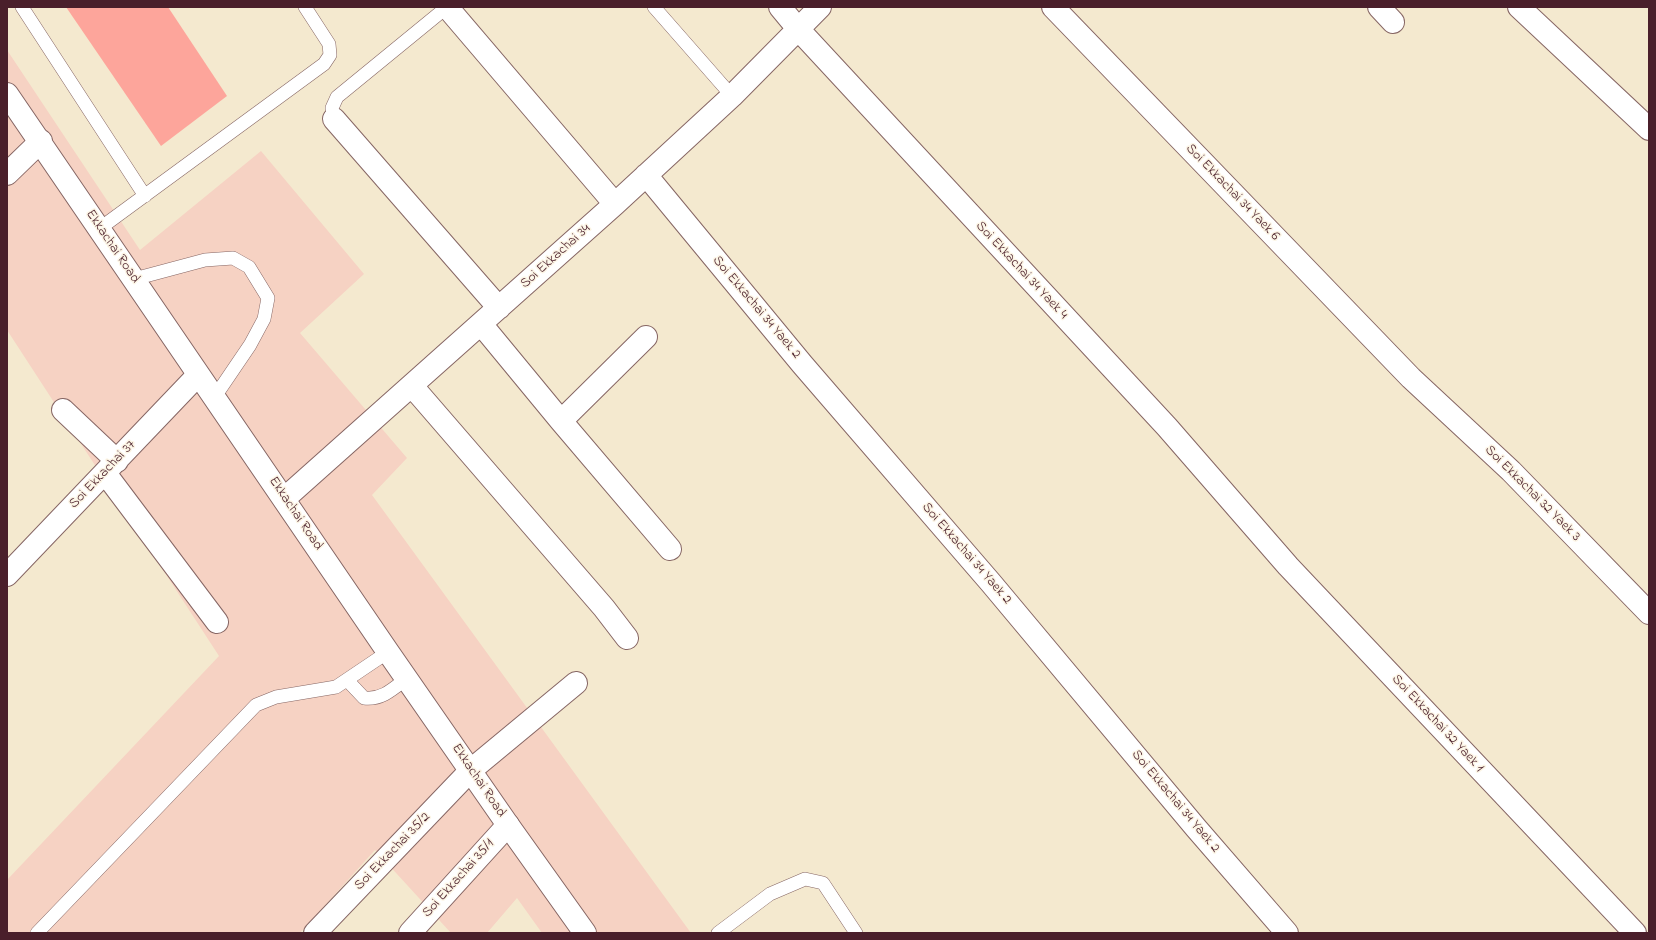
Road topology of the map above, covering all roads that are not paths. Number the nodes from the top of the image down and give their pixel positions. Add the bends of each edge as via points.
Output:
1 (22, 7) edge
2 (305, 7) edge
3 (447, 7) edge
4 (654, 7) edge
5 (780, 7) edge
6 (820, 7) edge
7 (1053, 7) edge
8 (1519, 7) edge
9 (799, 30) junction
10 (7, 94) edge
11 (732, 96) junction
12 (334, 119) joint
13 (1649, 129) edge
14 (40, 141) junction
15 (7, 174) edge
16 (646, 175) junction
17 (145, 196) junction
18 (615, 204) junction
19 (99, 229) junction
20 (134, 279) junction
21 (499, 308) junction
22 (481, 324) junction
23 (646, 338) dead end
24 (198, 375) junction
25 (1411, 378) joint
26 (412, 386) junction
27 (214, 398) junction
28 (63, 410) dead end
29 (561, 421) junction
30 (111, 467) junction
31 (284, 499) junction
32 (1242, 513) joint
33 (670, 549) dead end
34 (7, 574) edge
35 (1649, 613) edge
36 (217, 622) dead end
37 (626, 638) dead end
38 (388, 652) junction
39 (407, 678) junction
40 (347, 680) junction
41 (576, 683) dead end
42 (471, 770) junction
43 (508, 826) junction
44 (37, 933) edge
45 (315, 933) edge
46 (410, 933) edge
47 (585, 933) edge
48 (718, 933) edge
49 (856, 933) edge
50 (1287, 933) edge
51 (1635, 933) edge

1 - 17 lane
2 - 17 lane via 330,44 330,54 324,64
3 - 12 lane via 337,97 332,108
3 - 18 street
4 - 11 lane
5 - 9 street, Soi Ekkachai 34 Yaek 4
6 - 9 street, Soi Ekkachai 34
7 - 25 street, Soi Ekkachai 34 Yaek 6
8 - 13 street
9 - 11 street, Soi Ekkachai 34
9 - 32 street, Soi Ekkachai 34 Yaek 4 via 1167,427
10 - 14 street, Ekkachai Road
11 - 16 street, Soi Ekkachai 34
12 - 21 street
14 - 15 street
14 - 19 street, Ekkachai Road
16 - 18 street, Soi Ekkachai 34
16 - 50 street, Soi Ekkachai 34 Yaek 2 via 802,364
17 - 19 lane
18 - 21 street, Soi Ekkachai 34
19 - 20 street, Ekkachai Road
20 - 24 street, Ekkachai Road
20 - 27 lane via 205,260 233,258 249,268 268,298 264,319 250,345
21 - 22 street, Soi Ekkachai 34
22 - 26 street, Soi Ekkachai 34
22 - 29 street
23 - 29 street
24 - 27 street, Ekkachai Road
24 - 30 street, Soi Ekkachai 37
25 - 35 street, Soi Ekkachai 32 Yaek 3 via 1511,471
26 - 31 street, Soi Ekkachai 34
26 - 37 street via 604,608
27 - 31 street, Ekkachai Road
28 - 30 street
29 - 33 street
30 - 34 street, Soi Ekkachai 37
30 - 36 street
31 - 38 street, Ekkachai Road
32 - 51 street, Soi Ekkachai 32 Yaek 1 via 1288,566
38 - 39 street, Ekkachai Road
38 - 40 lane
39 - 40 lane via 383,696 372,699 364,698
39 - 42 street, Ekkachai Road
40 - 44 lane via 336,687 276,697 256,705
41 - 42 street, Soi Ekkachai 35/2
42 - 43 street, Ekkachai Road
42 - 45 street, Soi Ekkachai 35/2
43 - 46 street, Soi Ekkachai 35/1
43 - 47 street, Ekkachai Road
48 - 49 lane via 770,894 805,878 823,883

